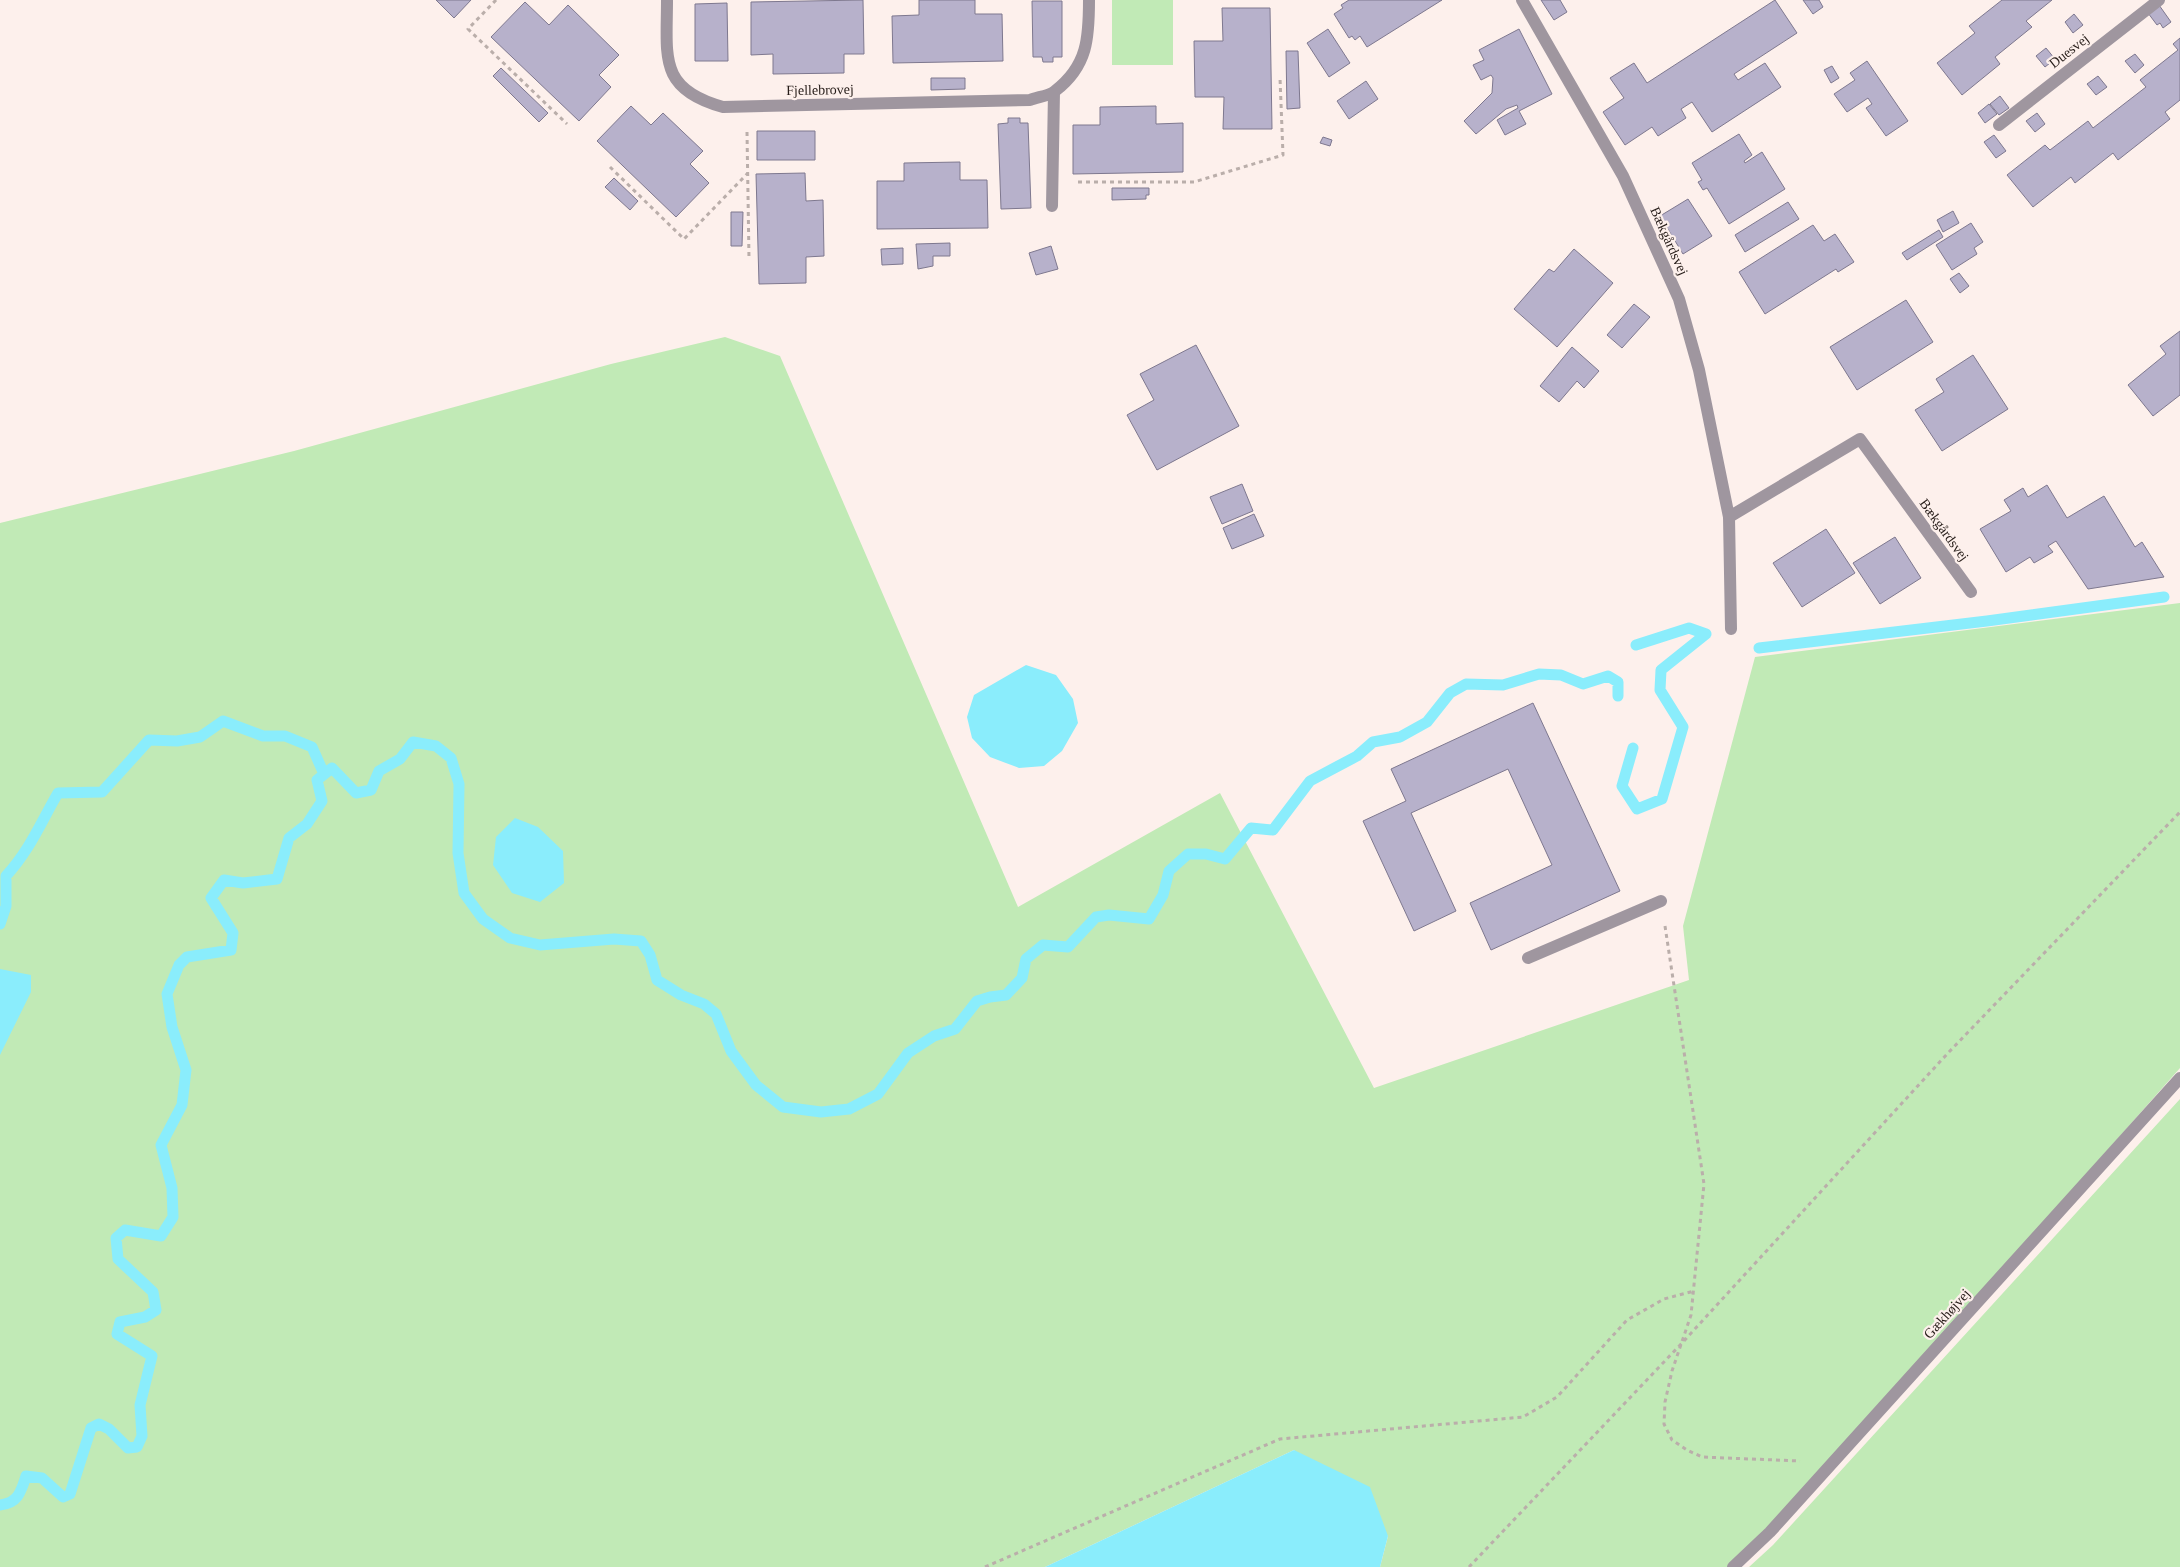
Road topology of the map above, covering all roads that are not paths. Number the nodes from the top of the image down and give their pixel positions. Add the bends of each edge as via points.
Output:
1 (667, 0) edge
2 (1089, 0) edge
3 (1522, 0) edge
4 (2159, 0) edge
5 (1054, 92) junction
6 (1999, 125) dead end
7 (1052, 206) dead end
8 (1729, 517) junction
9 (1971, 592) dead end
10 (1731, 629) dead end
11 (1661, 901) road end
12 (1528, 958) dead end
13 (2180, 1078) edge
14 (1732, 1567) edge

1 - 5 street, Fjellebrovej via 667,62 674,79 704,102 723,107 1030,100
2 - 5 street, Fjellebrovej via 1089,36 1084,56
3 - 8 street, Bækgårdsvej via 1623,176 1679,299 1699,370
4 - 6 street, Duesvej
5 - 7 street
8 - 9 street, Bækgårdsvej via 1860,439
8 - 10 street, Bækgårdsvej
11 - 12 street
13 - 14 street, Gækhøjvej via 1770,1532

